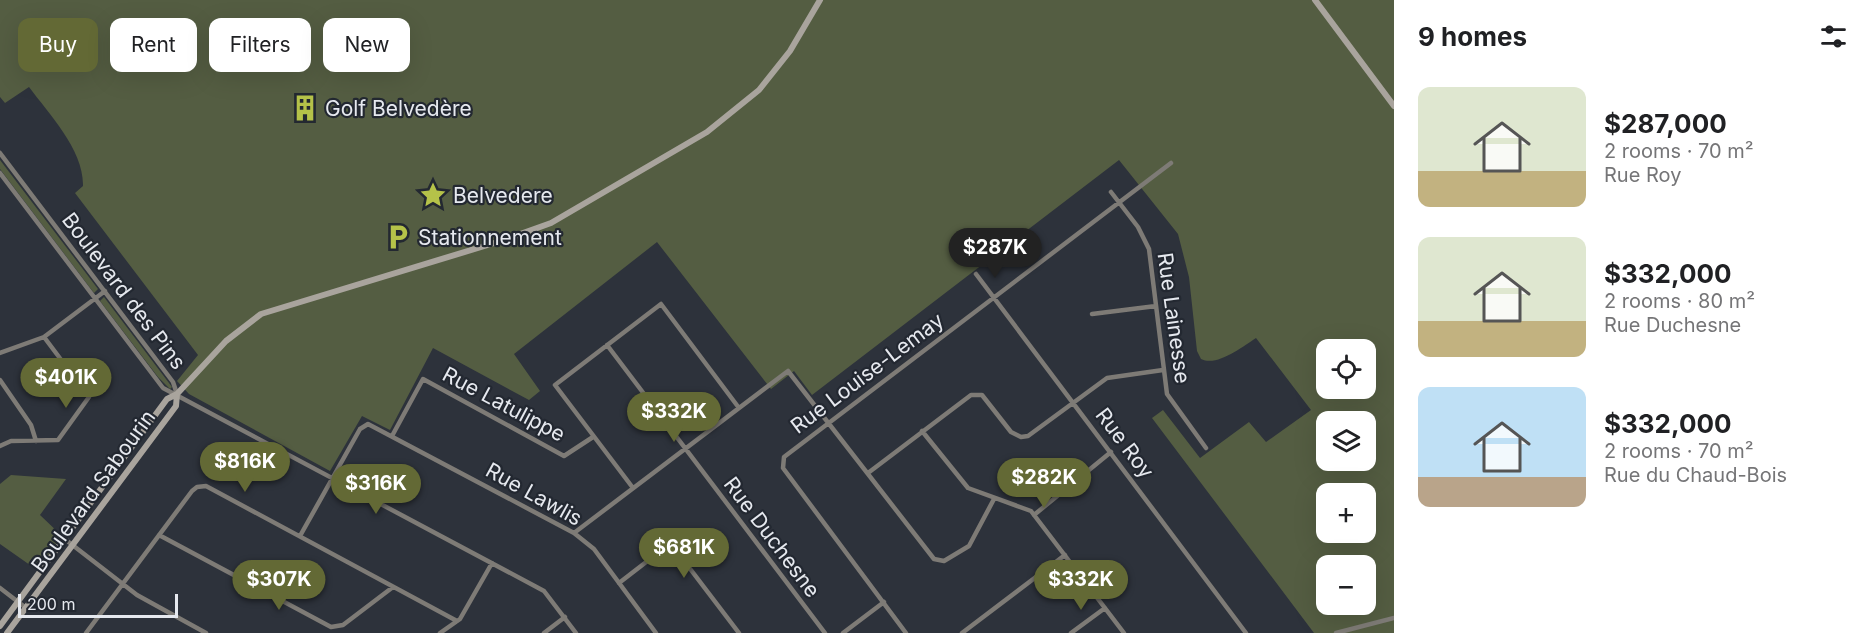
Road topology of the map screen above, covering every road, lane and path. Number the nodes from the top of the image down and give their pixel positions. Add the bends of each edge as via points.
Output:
1 (820, 0) edge
2 (1315, 0) edge
3 (1394, 106) edge
4 (0, 153) edge
5 (1171, 163) dead end
6 (0, 173) edge
7 (1111, 192) dead end
8 (1120, 203) junction
9 (976, 274) dead end
10 (105, 291) junction
11 (996, 298) junction
12 (95, 299) junction
13 (1156, 306) junction
14 (1092, 314) dead end
15 (44, 337) junction
16 (608, 345) junction
17 (0, 353) edge
18 (1162, 370) junction
19 (0, 380) edge
20 (177, 394) junction
21 (1074, 402) junction
22 (740, 408) junction
23 (829, 422) junction
24 (922, 431) junction
25 (392, 436) junction
26 (593, 437) junction
27 (36, 441) junction
28 (0, 446) edge
29 (1206, 448) dead end
30 (686, 449) junction
31 (1111, 452) junction
32 (868, 473) junction
33 (332, 479) junction
34 (633, 488) junction
35 (994, 499) junction
36 (1034, 515) junction
37 (574, 533) junction
38 (159, 535) junction
39 (300, 536) junction
40 (66, 540) junction
41 (74, 546) junction
42 (1065, 555) junction
43 (492, 563) junction
44 (122, 583) junction
45 (619, 583) junction
46 (393, 587) junction
47 (0, 588) edge
48 (18, 602) junction
49 (884, 602) junction
50 (26, 608) junction
51 (1105, 608) junction
52 (564, 617) junction
53 (1394, 618) edge
54 (457, 621) junction
55 (0, 626) edge
56 (7, 633) edge
57 (86, 633) edge
58 (206, 633) edge
59 (440, 633) edge
60 (544, 633) edge
61 (576, 633) edge
62 (656, 633) edge
63 (739, 633) edge
64 (825, 633) edge
65 (843, 633) edge
66 (906, 633) edge
67 (962, 633) edge
68 (1071, 633) edge
69 (1124, 633) edge
70 (1246, 633) edge
71 (1336, 633) edge

1 - 20 street, Boulevard Sabourin via 790,51 759,90 707,132 551,223 261,314 226,341
2 - 3 street
4 - 10 street, Boulevard des Pins
5 - 8 street, Rue Louise-Lemay
6 - 12 street, Boulevard des Pins
7 - 8 street, Rue Lainesse
8 - 11 street, Rue Louise-Lemay
8 - 13 street, Rue Lainesse via 1148,245
9 - 11 street, Rue Roy
10 - 12 street
10 - 20 street, Boulevard des Pins via 173,382
11 - 21 street, Rue Roy
11 - 23 street, Rue Louise-Lemay
12 - 15 street
12 - 20 street, Boulevard des Pins via 163,388
13 - 14 street
13 - 18 street, Rue Lainesse
15 - 17 street
15 - 27 street via 89,397 58,440
16 - 22 street via 661,304
16 - 26 street via 555,386
16 - 30 street, Rue Duchesne
18 - 21 street via 1109,377
18 - 29 street, Rue Lainesse via 1169,397
19 - 27 street via 31,424
20 - 33 street
20 - 40 street, Boulevard Sabourin via 167,399
20 - 41 street, Boulevard Sabourin via 176,406
21 - 24 street via 1028,436 1021,437 1011,432 982,395 971,395
21 - 31 street, Rue Roy
22 - 23 street via 788,371
22 - 30 street
23 - 32 street
23 - 49 street, Rue Louise-Lemay via 789,452 783,468
24 - 32 street
24 - 35 street via 968,488
25 - 26 street, Rue Latulippe via 423,379 564,456
25 - 33 street, Rue Lawlis via 368,424 364,426
25 - 37 street, Rue Lawlis
26 - 34 street
27 - 28 street via 11,441
30 - 34 street
30 - 64 street, Rue Duchesne
31 - 36 street
31 - 70 street, Rue Roy
32 - 35 street via 934,559 944,561 969,546
33 - 39 street
33 - 43 street
34 - 37 street
35 - 36 street via 1025,508
36 - 42 street
37 - 45 street, Rue Lawlis via 594,549
38 - 39 street via 192,492 206,486
38 - 44 street
38 - 46 street via 331,627 343,625
39 - 46 street
40 - 41 street
40 - 48 street, Boulevard Sabourin
41 - 44 street
41 - 50 street, Boulevard Sabourin
42 - 51 street
42 - 67 street
43 - 52 street via 544,591
43 - 54 street
44 - 57 street
44 - 58 street via 136,595
45 - 62 street, Rue Lawlis
45 - 63 street via 663,549 675,549
46 - 54 street
47 - 48 street
48 - 50 street
48 - 55 street, Boulevard Sabourin
49 - 65 street
49 - 66 street, Rue Louise-Lemay
50 - 56 street, Boulevard Sabourin
51 - 68 street
51 - 69 street
52 - 60 street
52 - 61 street
53 - 71 street
54 - 59 street

